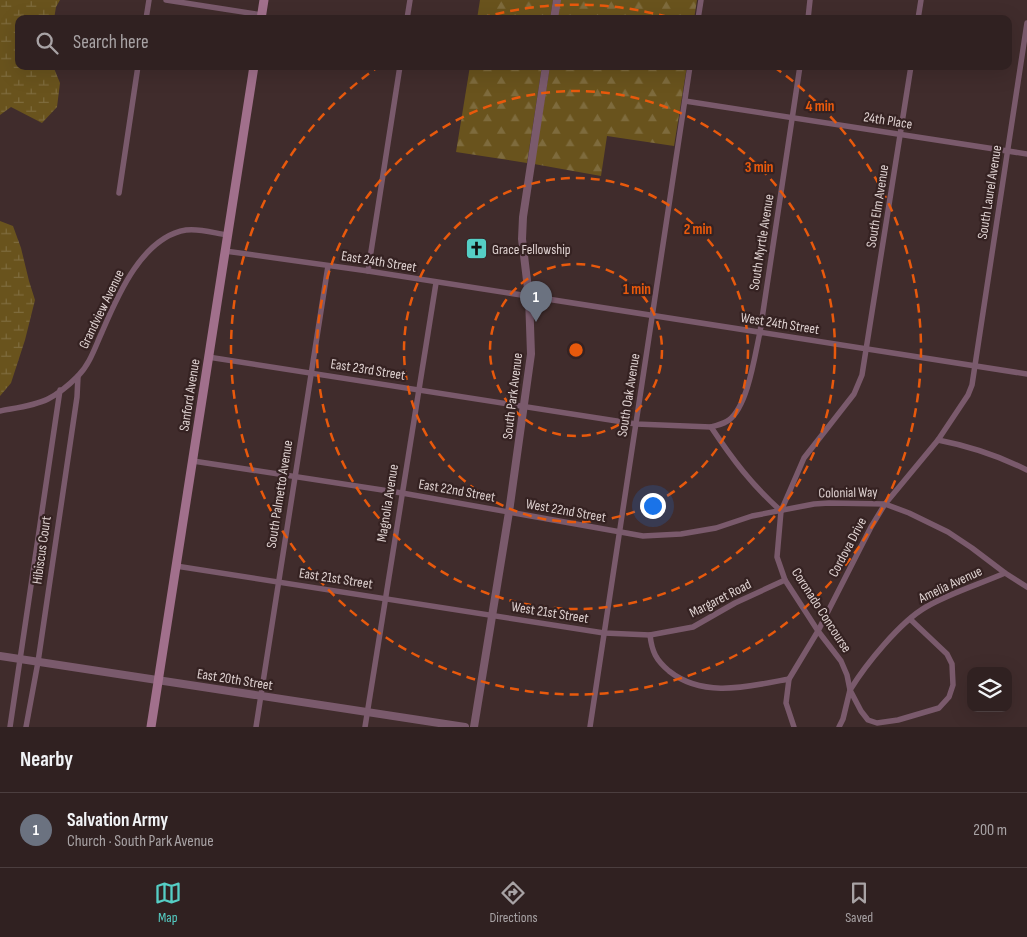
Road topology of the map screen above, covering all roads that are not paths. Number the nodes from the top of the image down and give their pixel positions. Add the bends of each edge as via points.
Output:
1 (149, 0) edge
2 (166, 0) edge
3 (264, 0) edge
4 (410, 0) edge
5 (556, 0) edge
6 (701, 0) edge
7 (810, 0) edge
8 (921, 0) edge
9 (147, 15) edge
10 (250, 15) edge
11 (261, 15) edge
12 (408, 15) edge
13 (554, 15) edge
14 (699, 15) edge
15 (808, 15) edge
16 (919, 15) edge
17 (1027, 23) edge
18 (137, 70) edge
19 (253, 70) edge
20 (399, 70) edge
21 (545, 70) edge
22 (689, 70) edge
23 (799, 70) edge
24 (910, 70) edge
25 (685, 101) junction
26 (792, 118) junction
27 (900, 134) junction
28 (1008, 151) junction
29 (1027, 154) edge
30 (119, 193) dead end
31 (227, 235) junction
32 (225, 251) junction
33 (328, 266) junction
34 (368, 271) junction
35 (436, 283) junction
36 (529, 297) junction
37 (652, 316) junction
38 (760, 332) junction
39 (868, 349) junction
40 (208, 357) junction
41 (975, 365) junction
42 (311, 373) junction
43 (1027, 374) edge
44 (78, 376) junction
45 (60, 390) junction
46 (418, 390) junction
47 (525, 406) junction
48 (0, 411) edge
49 (636, 424) junction
50 (710, 427) junction
51 (938, 440) junction
52 (193, 461) junction
53 (1027, 470) edge
54 (295, 477) junction
55 (402, 493) junction
56 (885, 504) junction
57 (781, 511) junction
58 (509, 512) junction
59 (619, 531) junction
60 (176, 566) junction
61 (1005, 573) junction
62 (785, 580) junction
63 (278, 582) junction
64 (1027, 586) edge
65 (384, 598) junction
66 (492, 615) junction
67 (910, 619) junction
68 (818, 631) junction
69 (604, 633) junction
70 (650, 635) junction
71 (0, 656) edge
72 (21, 659) junction
73 (38, 662) junction
74 (159, 679) junction
75 (789, 679) junction
76 (850, 690) junction
77 (260, 695) junction
78 (367, 712) junction
79 (10, 727) edge
80 (26, 727) edge
81 (152, 727) edge
82 (256, 727) edge
83 (364, 727) edge
84 (466, 727) edge
85 (474, 727) edge
86 (590, 727) edge
87 (794, 727) edge
88 (839, 727) edge

1 - 9 street
2 - 10 street
3 - 11 main road
4 - 12 street
5 - 13 street
6 - 14 street
7 - 15 street
8 - 16 street
17 - 28 street, South Laurel Avenue
18 - 30 street
19 - 31 main road, Sanford Avenue
20 - 34 street
21 - 36 street, South Park Avenue via 523,217 522,238
22 - 25 street, South Oak Avenue
23 - 26 street, South Myrtle Avenue
24 - 27 street, South Elm Avenue
25 - 26 street, 24th Place
25 - 37 street, South Oak Avenue
26 - 27 street, 24th Place
26 - 38 street, South Myrtle Avenue
27 - 28 street, 24th Place
27 - 39 street, South Elm Avenue
28 - 29 street, 24th Place
28 - 41 street, South Laurel Avenue
31 - 32 main road, Sanford Avenue
31 - 44 street, Grandview Avenue via 186,230 152,248 130,274 90,358
32 - 33 street, East 24th Street
32 - 40 main road, Sanford Avenue
33 - 34 street, East 24th Street
33 - 42 street, South Palmetto Avenue
34 - 35 street, East 24th Street
35 - 36 street, East 24th Street
35 - 46 street, Magnolia Avenue
36 - 37 street, West 24th Street
36 - 47 street, South Park Avenue via 531,354
37 - 38 street, West 24th Street
37 - 49 street, South Oak Avenue
38 - 39 street, West 24th Street
38 - 50 street, South Myrtle Avenue via 744,396 730,420
39 - 41 street, West 24th Street
39 - 57 street, Coronado Concourse via 854,394 804,458
40 - 42 street, East 23rd Street
40 - 52 main road, Sanford Avenue
41 - 43 street, West 24th Street
41 - 51 street, Cordova Drive via 968,394
42 - 46 street, East 23rd Street
42 - 54 street, South Palmetto Avenue
44 - 45 street, Grandview Avenue
44 - 73 street, Hibiscus Court
45 - 48 street, Grandview Avenue via 48,399
45 - 72 street, Hibiscus Court
46 - 47 street, East 23rd Street
46 - 55 street, Magnolia Avenue
47 - 49 street, East 23rd Street
47 - 58 street, South Park Avenue
49 - 50 street, East 23rd Street
49 - 59 street, South Oak Avenue
50 - 57 street via 736,465
51 - 53 street via 979,450
51 - 56 street, Cordova Drive
52 - 54 street, East 22nd Street
52 - 60 main road, Sanford Avenue
54 - 55 street, East 22nd Street
54 - 63 street, South Palmetto Avenue
55 - 58 street, East 22nd Street
55 - 65 street, Magnolia Avenue
56 - 57 street, Colonial Way via 814,504
56 - 61 street, Colonial Way via 948,532
56 - 68 street, Cordova Drive via 863,540
57 - 59 street, Colonial Way via 681,534 643,536
57 - 62 street, Coronado Concourse via 777,557
58 - 59 street, West 22nd Street
58 - 66 street, South Park Avenue
59 - 69 street, South Oak Avenue
60 - 63 street, East 21st Street
60 - 74 main road, Sanford Avenue
61 - 64 street, Colonial Way
61 - 67 street, Amelia Avenue via 932,604
62 - 68 street, Coronado Concourse
62 - 70 street, Margaret Road via 693,627
63 - 65 street, East 21st Street
63 - 77 street, South Palmetto Avenue
65 - 66 street, East 21st Street
65 - 78 street, Magnolia Avenue
66 - 69 street, West 21st Street
66 - 85 street, South Park Avenue
67 - 76 street, Amelia Avenue via 877,653
67 - 76 street via 947,654 952,664 953,685 949,697 939,708 877,723 868,720
68 - 75 street, Cordova Drive
68 - 76 street, Coronado Concourse via 841,661
69 - 70 street, Margaret Road
69 - 86 street, South Oak Avenue
70 - 75 street via 654,657 671,673 695,685 731,689
71 - 72 street, East 20th Street
72 - 73 street, East 20th Street
72 - 79 street, Hibiscus Court
73 - 74 street, East 20th Street
73 - 80 street, Hibiscus Court
74 - 77 street, East 20th Street
74 - 81 main road, Sanford Avenue
75 - 87 street, Cordova Drive via 786,703
76 - 88 street, Coronado Concourse
77 - 78 street, East 20th Street
77 - 82 street, South Palmetto Avenue
78 - 83 street, Magnolia Avenue
78 - 84 street, East 20th Street

